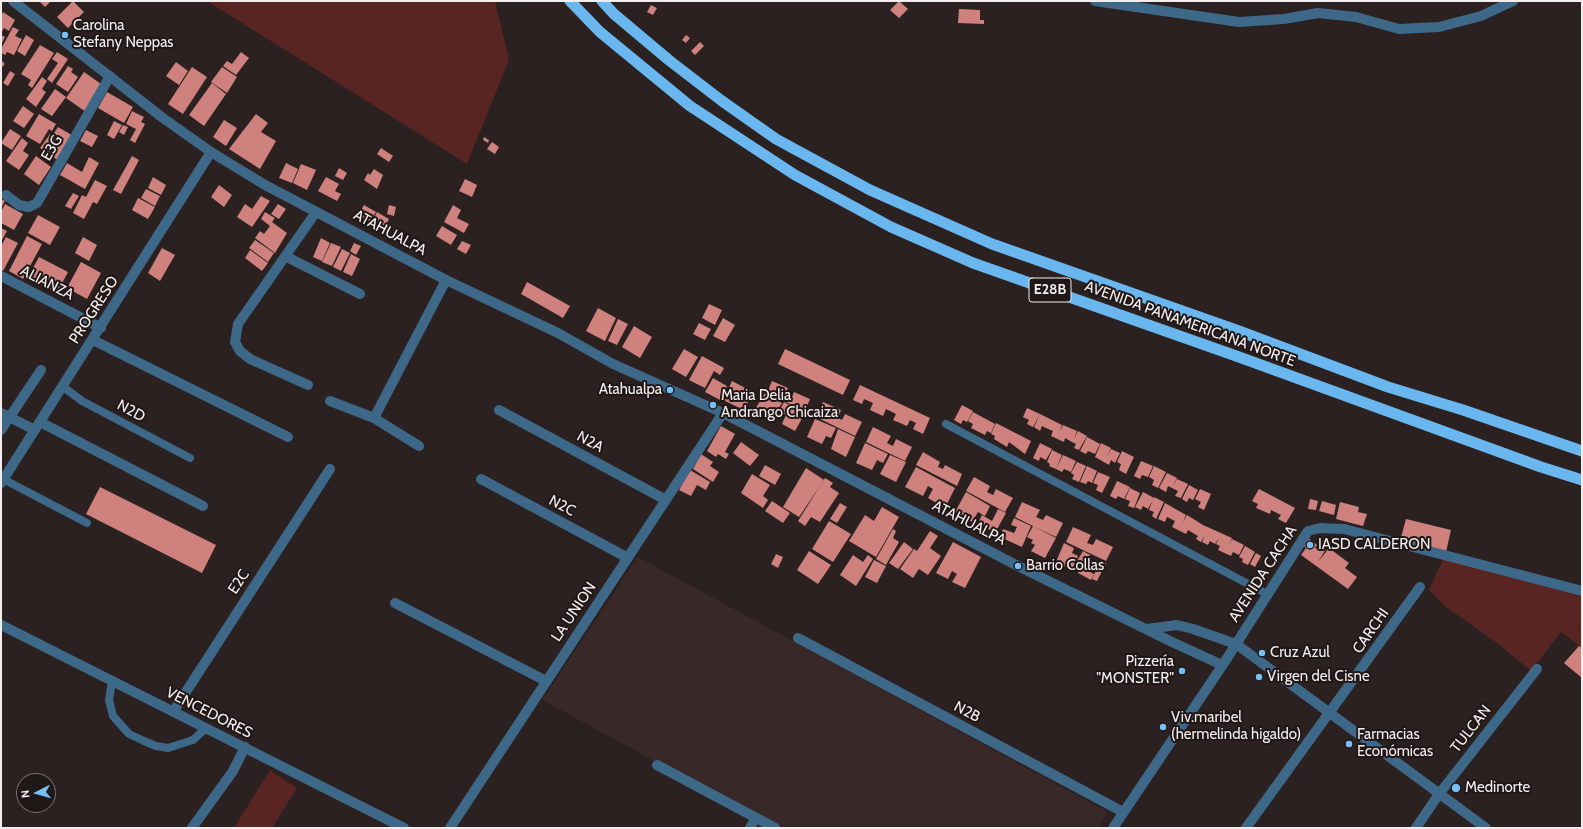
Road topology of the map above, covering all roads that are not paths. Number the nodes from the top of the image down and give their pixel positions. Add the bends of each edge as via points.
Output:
1 (13, 1) edge
2 (570, 1) edge
3 (602, 1) edge
4 (1095, 1) edge
5 (1513, 1) edge
6 (110, 76) junction
7 (211, 152) junction
8 (6, 195) dead end
9 (316, 212) junction
10 (285, 256) junction
11 (1, 276) edge
12 (446, 280) junction
13 (360, 294) dead end
14 (101, 328) junction
15 (93, 340) junction
16 (41, 370) dead end
17 (308, 385) dead end
18 (62, 386) junction
19 (330, 401) dead end
20 (499, 410) dead end
21 (723, 414) junction
22 (5, 415) edge
23 (374, 418) junction
24 (946, 424) dead end
25 (38, 426) junction
26 (1, 430) edge
27 (288, 437) dead end
28 (419, 446) dead end
29 (1582, 451) edge
30 (190, 458) dead end
31 (330, 469) dead end
32 (481, 479) dead end
33 (1582, 480) edge
34 (2, 481) edge
35 (666, 500) junction
36 (203, 506) dead end
37 (87, 523) dead end
38 (628, 558) junction
39 (1420, 587) dead end
40 (1582, 591) edge
41 (1267, 594) junction
42 (395, 603) dead end
43 (1, 625) edge
44 (1145, 629) junction
45 (798, 638) dead end
46 (1236, 644) junction
47 (1222, 665) junction
48 (1537, 669) dead end
49 (112, 681) junction
50 (546, 681) junction
51 (173, 712) junction
52 (1331, 713) junction
53 (206, 728) junction
54 (244, 748) junction
55 (657, 765) dead end
56 (1439, 794) junction
57 (1123, 812) junction
58 (192, 828) edge
59 (404, 828) edge
60 (450, 828) edge
61 (775, 828) edge
62 (1113, 828) edge
63 (1246, 828) edge
64 (1416, 828) edge
65 (1486, 828) edge

1 - 6 street, ATAHUALPA
2 - 33 highway, AVENIDA PANAMERICANA NORTE / E28B via 600,32 690,106 795,176 891,227 974,263
3 - 29 highway, AVENIDA PANAMERICANA NORTE / E28B via 670,61 722,101 776,138 870,190 992,244 1239,331 1388,387
4 - 5 street via 1239,22 1284,19 1318,12 1356,17 1399,29 1439,27 1481,16
6 - 7 street, ATAHUALPA
6 - 8 street, E3G via 38,203 29,207 19,205
7 - 9 street, ATAHUALPA
7 - 14 street, PROGRESO
9 - 10 street
9 - 12 street, ATAHUALPA
10 - 13 street
10 - 17 street via 238,324 235,342 240,351 250,359
11 - 14 street, ALIANZA
12 - 21 street, ATAHUALPA via 558,333 613,364
12 - 23 street
14 - 15 street, PROGRESO
15 - 18 street, PROGRESO
15 - 27 street
16 - 22 street
18 - 25 street, PROGRESO
18 - 30 lane, N2D via 82,401
19 - 23 street
20 - 35 street, N2A
21 - 35 street, LA UNION
21 - 44 street, ATAHUALPA
22 - 25 street
22 - 26 street
23 - 28 street
24 - 41 lane
25 - 34 street, PROGRESO
25 - 36 street
31 - 51 street, E2C
32 - 38 street, N2C
34 - 37 lane
35 - 38 street, LA UNION
38 - 50 street, LA UNION
39 - 52 street, CARCHI
40 - 41 street, AVENIDA CACHA via 1344,529 1326,528 1306,533
41 - 46 street, AVENIDA CACHA
42 - 50 street
43 - 49 street, VENCEDORES
44 - 46 street via 1176,626 1193,629
44 - 47 street, ATAHUALPA
45 - 57 street, N2B
46 - 47 street, AVENIDA CACHA
46 - 52 street
47 - 57 street, AVENIDA CACHA
48 - 56 street, TULCAN
49 - 51 street, VENCEDORES
49 - 53 lane via 109,700 113,716 129,734 139,739 168,748 193,740
50 - 60 street, LA UNION
51 - 53 street, VENCEDORES
52 - 56 street
52 - 63 street, CARCHI
53 - 54 street, VENCEDORES
54 - 58 street via 233,771
54 - 59 street, VENCEDORES
55 - 61 street
56 - 64 street, TULCAN
56 - 65 street
57 - 62 street, AVENIDA CACHA

